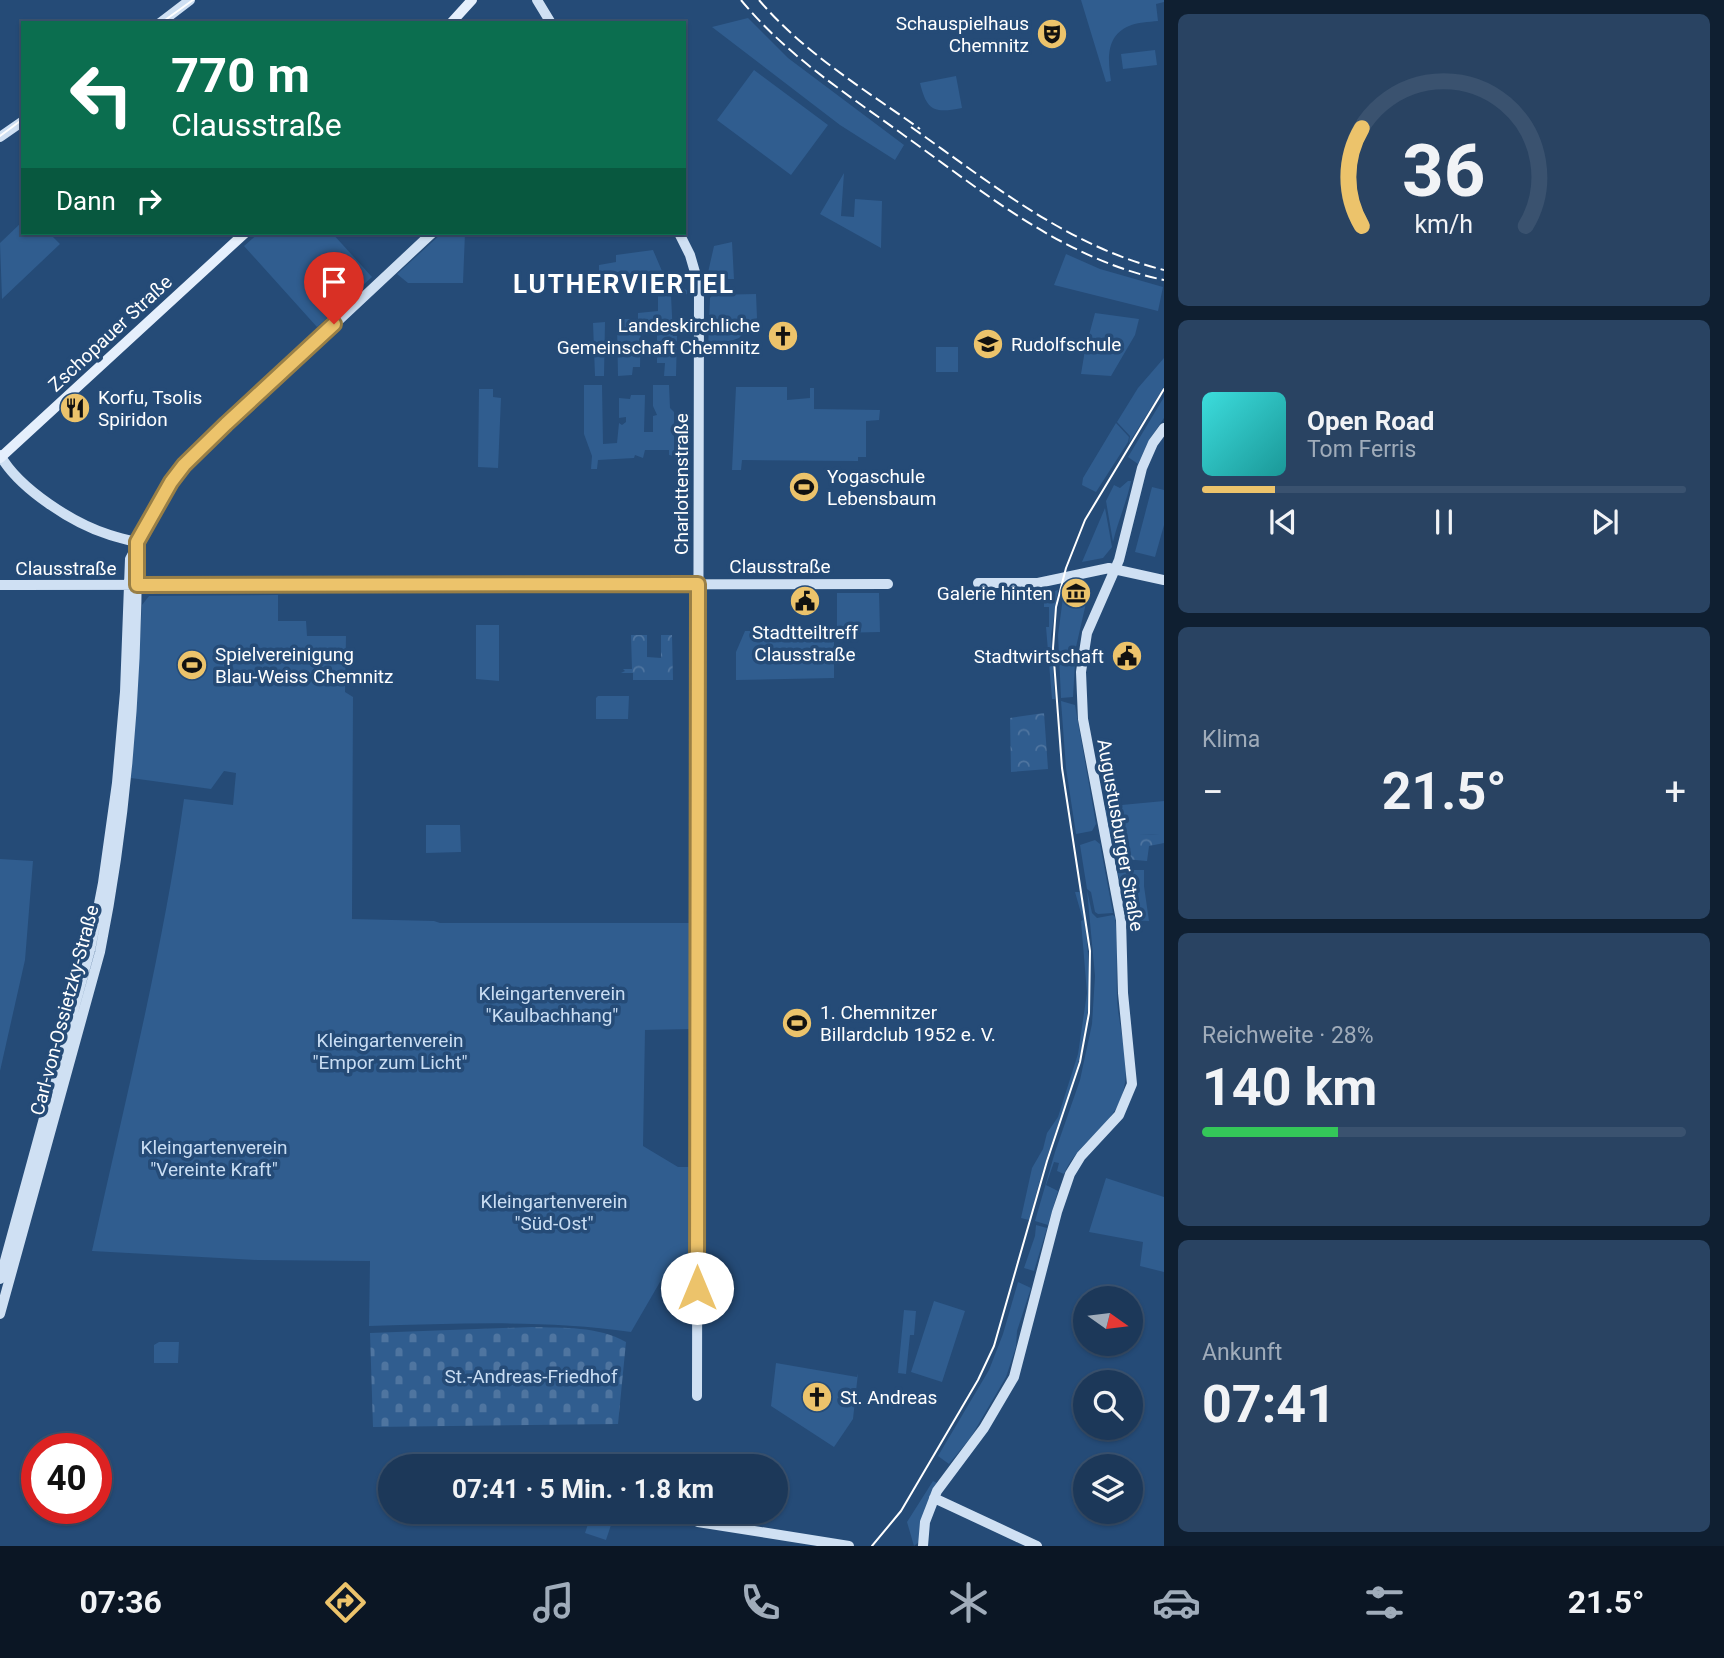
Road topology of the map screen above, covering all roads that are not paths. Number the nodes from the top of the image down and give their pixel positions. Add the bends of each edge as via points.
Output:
1 (190, 0) edge
2 (472, 0) edge
3 (537, 0) edge
4 (163, 21) edge
5 (454, 21) edge
6 (550, 21) edge
7 (21, 122) edge
8 (0, 137) edge
9 (243, 235) edge
10 (430, 235) edge
11 (680, 235) edge
12 (1164, 428) edge
13 (0, 457) edge
14 (137, 542) junction
15 (1115, 569) junction
16 (1164, 580) edge
17 (978, 583) dead end
18 (698, 584) junction
19 (887, 584) dead end
20 (0, 585) edge
21 (133, 585) junction
22 (0, 1279) edge
23 (0, 1314) edge
24 (697, 1396) dead end
25 (934, 1497) junction
26 (711, 1524) edge
27 (849, 1546) edge
28 (923, 1546) edge
29 (1037, 1546) edge

1 - 4 street
2 - 5 main road
3 - 6 street
7 - 8 street
9 - 13 main road, Zschopauer Straße
10 - 14 street, Carl-von-Ossietzky-Straße via 184,465
11 - 18 street, Charlottenstraße via 699,286
12 - 15 street, Augustusburger Straße via 1142,468
13 - 14 street via 27,487 71,516
14 - 21 street, Carl-von-Ossietzky-Straße
15 - 16 street
15 - 17 street via 1038,583
15 - 25 street, Augustusburger Straße via 1087,633 1081,699 1121,920 1132,1084 1119,1115 1070,1174 1011,1384
18 - 19 street, Clausstraße
18 - 21 street, Clausstraße
18 - 24 street, Charlottenstraße
20 - 21 street, Clausstraße
21 - 22 street, Carl-von-Ossietzky-Straße via 118,772 99,909
21 - 23 street, Carl-von-Ossietzky-Straße via 125,805 110,902
25 - 28 street, Augustusburger Straße
25 - 29 street
26 - 27 street

